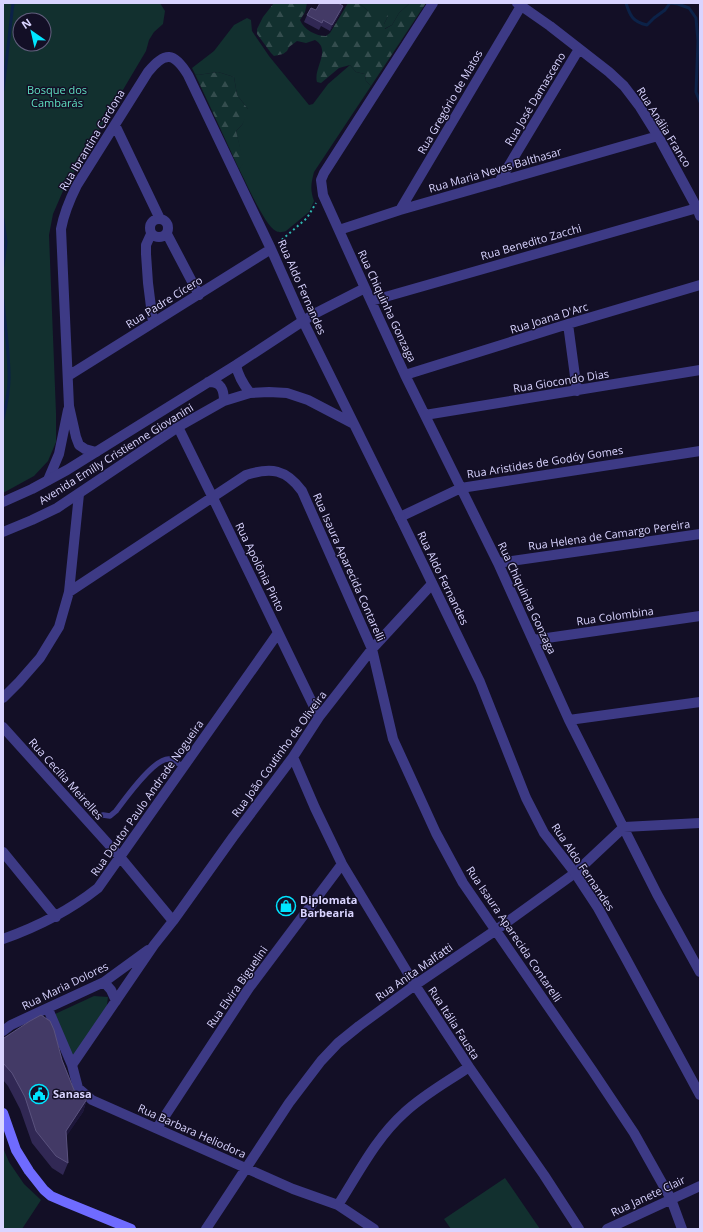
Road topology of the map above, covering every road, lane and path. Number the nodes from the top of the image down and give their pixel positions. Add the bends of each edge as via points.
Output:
1 (433, 3) edge
2 (519, 4) edge
3 (579, 49) junction
4 (180, 63) joint
5 (115, 125) junction
6 (658, 136) junction
7 (499, 182) junction
8 (323, 195) junction
9 (400, 210) junction
10 (699, 212) edge
11 (160, 219) junction
12 (339, 230) junction
13 (152, 234) junction
14 (167, 234) junction
15 (271, 249) junction
16 (700, 285) edge
17 (365, 288) junction
18 (198, 295) junction
19 (371, 301) junction
20 (303, 321) junction
21 (154, 323) junction
22 (568, 324) junction
23 (236, 365) junction
24 (700, 370) edge
25 (405, 375) junction
26 (68, 376) junction
27 (208, 382) junction
28 (577, 390) junction
29 (250, 393) junction
30 (224, 401) junction
31 (69, 406) junction
32 (425, 415) junction
33 (354, 424) junction
34 (178, 427) junction
35 (700, 451) edge
36 (96, 452) junction
37 (48, 480) junction
38 (461, 488) junction
39 (79, 494) junction
40 (212, 496) junction
41 (3, 502) edge
42 (400, 517) junction
43 (3, 532) edge
44 (700, 534) edge
45 (498, 563) junction
46 (432, 584) junction
47 (69, 592) junction
48 (700, 616) edge
49 (278, 633) junction
50 (533, 640) junction
51 (372, 649) junction
52 (3, 698) edge
53 (700, 702) edge
54 (319, 717) junction
55 (569, 720) junction
56 (3, 727) edge
57 (293, 757) junction
58 (183, 767) junction
59 (103, 815) dead end
60 (700, 823) edge
61 (624, 827) junction
62 (3, 852) edge
63 (120, 857) junction
64 (342, 864) junction
65 (575, 874) junction
66 (56, 917) junction
67 (173, 921) junction
68 (496, 930) junction
69 (3, 939) edge
70 (154, 945) junction
71 (700, 972) edge
72 (104, 982) junction
73 (415, 986) junction
74 (116, 1001) junction
75 (48, 1009) junction
76 (3, 1030) edge
77 (72, 1065) junction
78 (469, 1067) junction
79 (700, 1095) edge
80 (3, 1112) edge
81 (157, 1128) junction
82 (245, 1168) junction
83 (700, 1186) edge
84 (671, 1199) junction
85 (338, 1205) junction
86 (131, 1229) edge
87 (206, 1229) edge
88 (374, 1229) edge
89 (579, 1229) edge
90 (607, 1229) edge
91 (682, 1229) edge

1 - 8 street via 324,173 321,180
2 - 3 street, Rua Anália Franco
2 - 9 street, Rua Gregório de Matos
3 - 6 street, Rua Anália Franco via 624,86
3 - 7 street, Rua José Damasceno
4 - 5 street, Rua Ibrantina Cardona via 171,57 158,60
4 - 15 street, Rua Aldo Fernandes via 194,87
5 - 11 street
5 - 26 street, Rua Ibrantina Cardona via 77,185 69,201 61,229
6 - 7 street, Rua Maria Neves Balthasar
6 - 10 street, Rua Anália Franco
7 - 9 street, Rua Maria Neves Balthasar
8 - 12 street, Rua Chiquinha Gonzaga
8 - 15 path via 307,218
9 - 12 street, Rua Maria Neves Balthasar
10 - 19 street, Rua Benedito Zacchi
11 - 13 street via 152,222
11 - 14 street via 168,224
12 - 17 street, Rua Chiquinha Gonzaga
13 - 14 street via 156,238
13 - 21 street via 146,245 146,254
14 - 18 street
15 - 18 street, Rua Padre Cícero
15 - 20 street, Rua Aldo Fernandes
16 - 22 street, Rua Joana D'Arc
17 - 19 street, Rua Chiquinha Gonzaga
17 - 20 street, Avenida Emilly Cristienne Giovanini
18 - 21 street, Rua Padre Cícero
19 - 25 street, Rua Chiquinha Gonzaga
20 - 23 street, Avenida Emilly Cristienne Giovanini
20 - 33 street, Rua Aldo Fernandes
21 - 26 street, Rua Padre Cícero
22 - 25 street, Rua Joana D'Arc
22 - 28 street
23 - 27 street, Avenida Emilly Cristienne Giovanini
23 - 29 street via 237,372
24 - 28 street, Rua Giocondo Dias
25 - 32 street, Rua Chiquinha Gonzaga
26 - 31 street, Rua Ibrantina Cardona
27 - 30 street via 219,385
27 - 36 street, Avenida Emilly Cristienne Giovanini
28 - 32 street, Rua Giocondo Dias
29 - 30 street, Avenida Emilly Cristienne Giovanini
29 - 33 street, Avenida Emilly Cristienne Giovanini via 287,393 308,400
30 - 34 street, Avenida Emilly Cristienne Giovanini
31 - 36 street, Rua Ibrantina Cardona via 80,445
31 - 37 street, Rua Ibrantina Cardona via 59,454
32 - 38 street, Rua Chiquinha Gonzaga
33 - 42 street, Rua Aldo Fernandes
34 - 39 street, Avenida Emilly Cristienne Giovanini
34 - 40 street, Rua Apolônia Pinto
35 - 38 street, Rua Aristides de Godóy Gomes
36 - 37 street, Avenida Emilly Cristienne Giovanini
37 - 41 street, Avenida Emilly Cristienne Giovanini
38 - 42 street, Rua Aristides de Godóy Gomes
38 - 45 street, Rua Chiquinha Gonzaga
39 - 43 street, Avenida Emilly Cristienne Giovanini via 57,508
39 - 47 street
40 - 47 street, Rua Isaura Aparecida Contarelli
40 - 49 street, Rua Apolônia Pinto
40 - 51 street, Rua Isaura Aparecida Contarelli via 246,475 258,471 277,472 295,482 302,491
42 - 46 street, Rua Aldo Fernandes
44 - 45 street, Rua Helena de Camargo Pereira
45 - 50 street, Rua Chiquinha Gonzaga
46 - 51 street, Rua João Coutinho de Oliveira
46 - 65 street, Rua Aldo Fernandes via 480,682 526,798 544,833
47 - 52 street via 59,627 50,642 20,682
48 - 50 street, Rua Colombina
49 - 54 street, Rua Apolônia Pinto
49 - 58 street, Rua Doutor Paulo Andrade Nogueira
50 - 55 street, Rua Chiquinha Gonzaga
51 - 54 street, Rua João Coutinho de Oliveira
51 - 68 street, Rua Isaura Aparecida Contarelli via 393,739 436,833 460,877
53 - 55 street
54 - 57 street, Rua João Coutinho de Oliveira
55 - 61 street, Rua Chiquinha Gonzaga
56 - 63 street, Rua Cecília Meirelles
57 - 64 street, Rua Itália Fausta
57 - 67 street, Rua João Coutinho de Oliveira
58 - 59 lane via 173,760 164,760 147,772 116,811 110,816
58 - 63 street, Rua Doutor Paulo Andrade Nogueira
60 - 61 street
61 - 65 street, Rua Anita Malfatti
61 - 71 street, Rua Chiquinha Gonzaga
62 - 66 street
63 - 66 street, Rua Doutor Paulo Andrade Nogueira via 98,888
63 - 67 street, Rua Cecília Meirelles
64 - 73 street, Rua Itália Fausta
64 - 81 street, Rua Elvira Biguelini via 249,988
65 - 68 street, Rua Anita Malfatti
65 - 79 street, Rua Aldo Fernandes via 598,908
66 - 69 street, Rua Doutor Paulo Andrade Nogueira
67 - 70 street, Rua João Coutinho de Oliveira
68 - 73 street, Rua Anita Malfatti
68 - 84 street, Rua Isaura Aparecida Contarelli via 634,1133
70 - 72 street, Rua Maria Dolores
70 - 74 street
72 - 74 street
72 - 75 street, Rua Maria Dolores
73 - 78 street, Rua Itália Fausta
73 - 82 street, Rua Anita Malfatti via 338,1043 289,1103
74 - 77 street
75 - 76 street, Rua Maria Dolores
75 - 77 street, Rua Barbara Heliodora
77 - 81 street, Rua Barbara Heliodora via 78,1088 92,1100
78 - 85 street via 419,1100 398,1118 375,1147
78 - 89 street, Rua Itália Fausta
80 - 86 main road via 16,1150 44,1190 51,1196
81 - 82 street, Rua Barbara Heliodora
82 - 85 street, Rua Barbara Heliodora
82 - 87 street, Rua Anita Malfatti
83 - 84 street, Rua Janete Clair
84 - 90 street, Rua Janete Clair
84 - 91 street, Rua Isaura Aparecida Contarelli
85 - 88 street, Rua Barbara Heliodora

